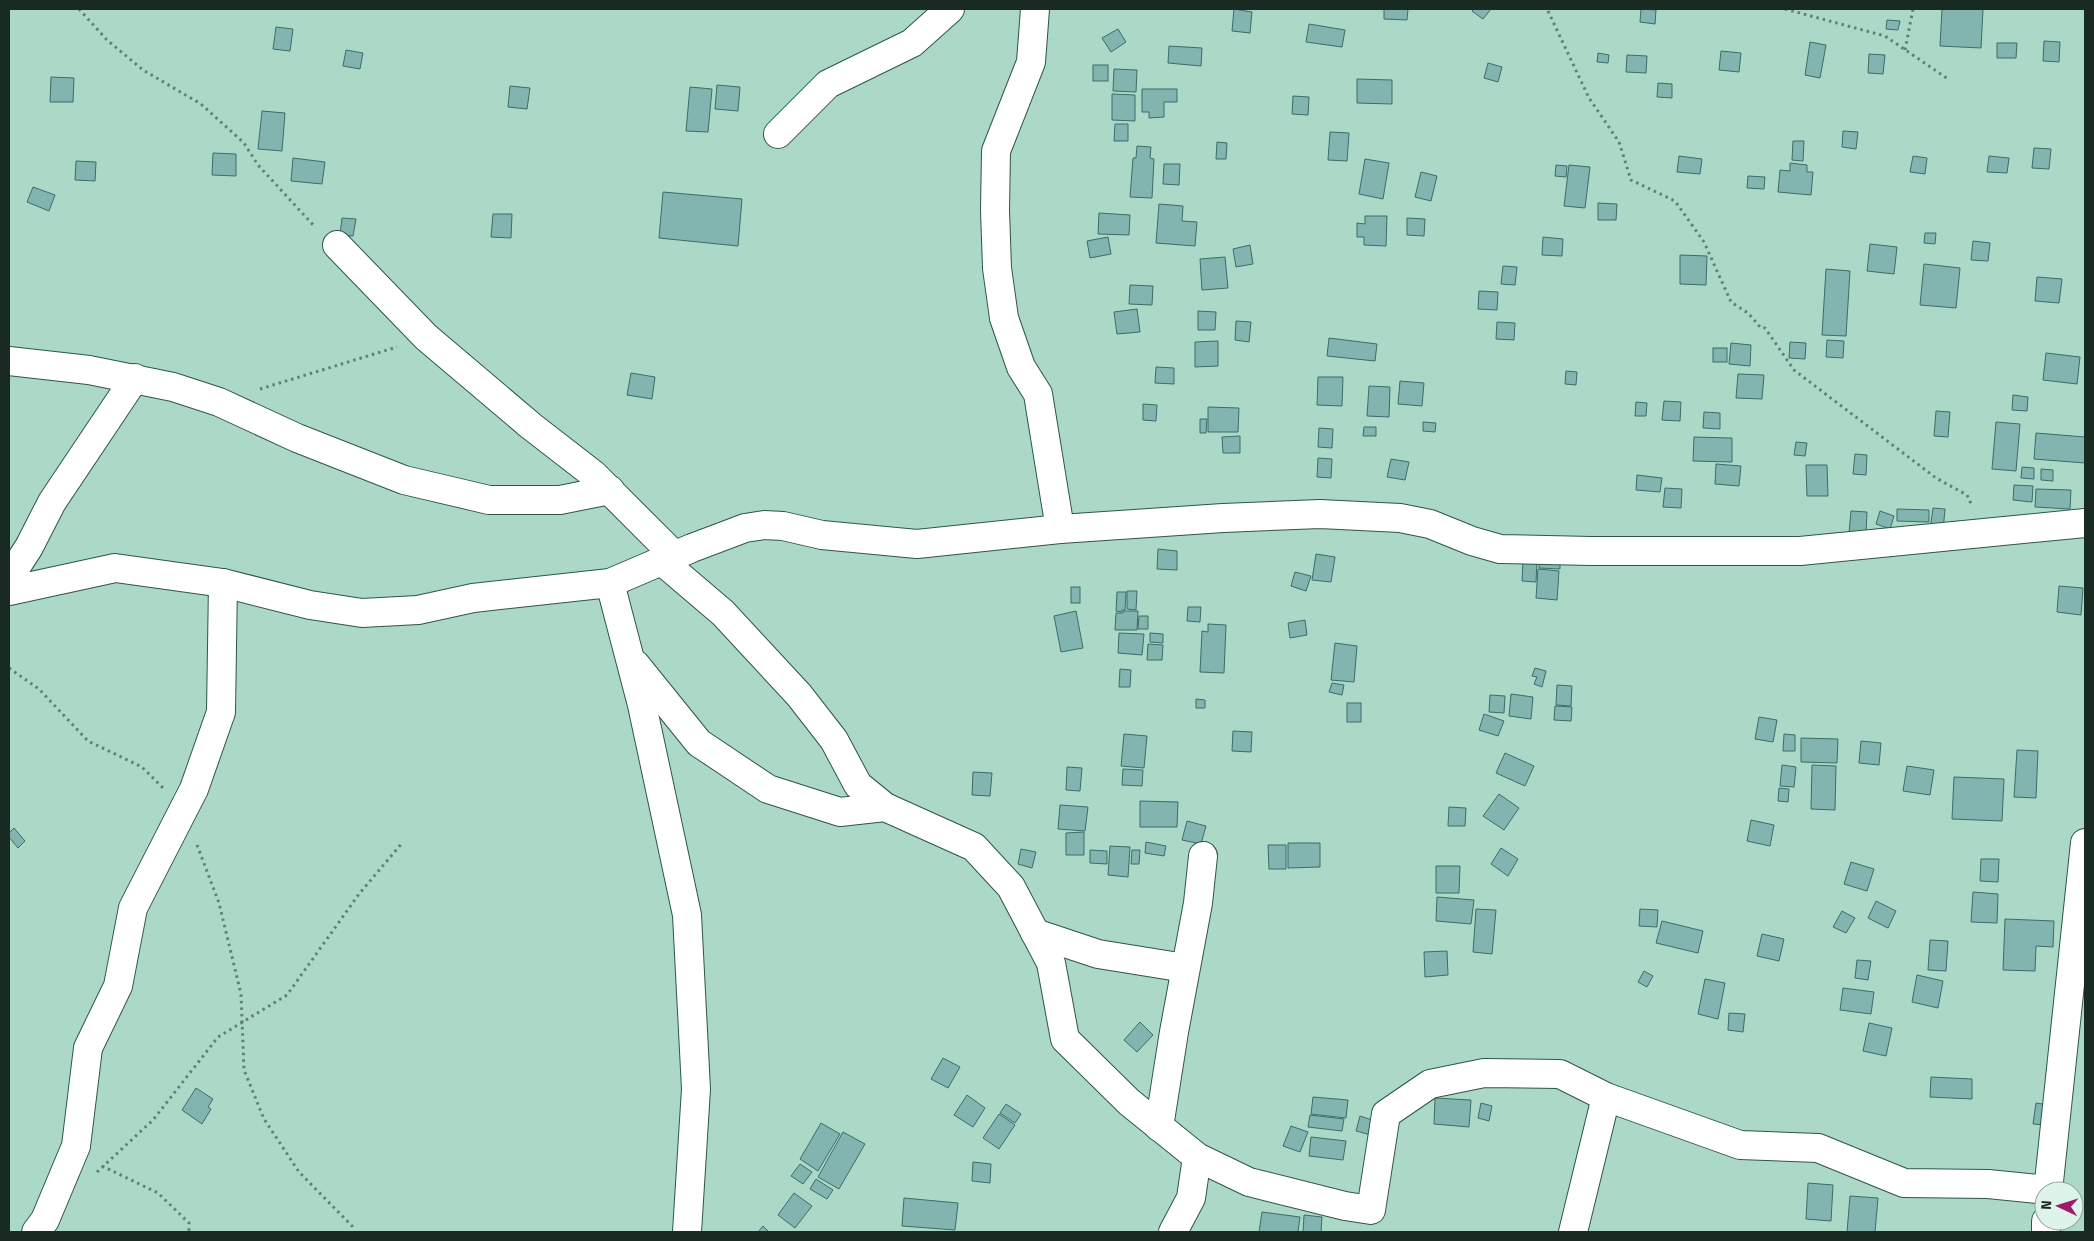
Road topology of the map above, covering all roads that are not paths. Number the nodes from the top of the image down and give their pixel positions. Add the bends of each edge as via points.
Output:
1 (950, 9) edge
2 (1035, 9) edge
3 (778, 134) dead end
4 (328, 238) road end
5 (9, 361) edge
6 (135, 378) junction
7 (610, 490) junction
8 (2085, 523) edge
9 (1060, 529) junction
10 (668, 558) junction
11 (9, 578) edge
12 (223, 583) junction
13 (610, 583) junction
14 (9, 591) edge
15 (629, 656) junction
16 (885, 807) junction
17 (2085, 843) edge
18 (1203, 856) dead end
19 (1035, 934) junction
20 (1185, 968) junction
21 (1606, 1096) junction
22 (1159, 1126) junction
23 (1197, 1157) junction
24 (2049, 1181) edge
25 (2034, 1189) edge
26 (36, 1232) edge
27 (686, 1232) edge
28 (1173, 1232) edge
29 (1572, 1232) edge

1 - 3 street via 912,43 828,84
2 - 9 street via 1031,62 996,151 996,268 1004,318 1021,367 1038,394
4 - 7 street via 426,337
5 - 6 street
6 - 7 street via 219,402 297,438 404,480 489,500 560,500
6 - 11 street via 52,502
7 - 10 street
8 - 9 street via 1800,551 1500,549 1430,524 1400,518 1320,514
9 - 10 street via 917,544 822,535 764,525 745,528
10 - 13 street
10 - 16 street via 799,695 834,740 858,785
12 - 13 street via 310,605 362,612 418,610 473,598
12 - 14 street via 115,568
12 - 26 street via 221,712 194,788 133,908 118,986 88,1048 76,1146 45,1220
13 - 15 street
15 - 16 street via 699,743 768,789 840,812
15 - 27 street via 687,915 696,1088
16 - 19 street via 974,847 1011,887
17 - 24 street
18 - 20 street via 1198,903
19 - 20 street via 1098,954
19 - 22 street via 1051,963 1065,1040 1129,1102
20 - 22 street
21 - 23 street via 1560,1074 1484,1072 1430,1084 1386,1114 1371,1210 1249,1182
21 - 25 street via 1740,1145 1818,1148 1904,1183 1988,1184
21 - 29 street
22 - 23 street
23 - 28 street via 1192,1198

